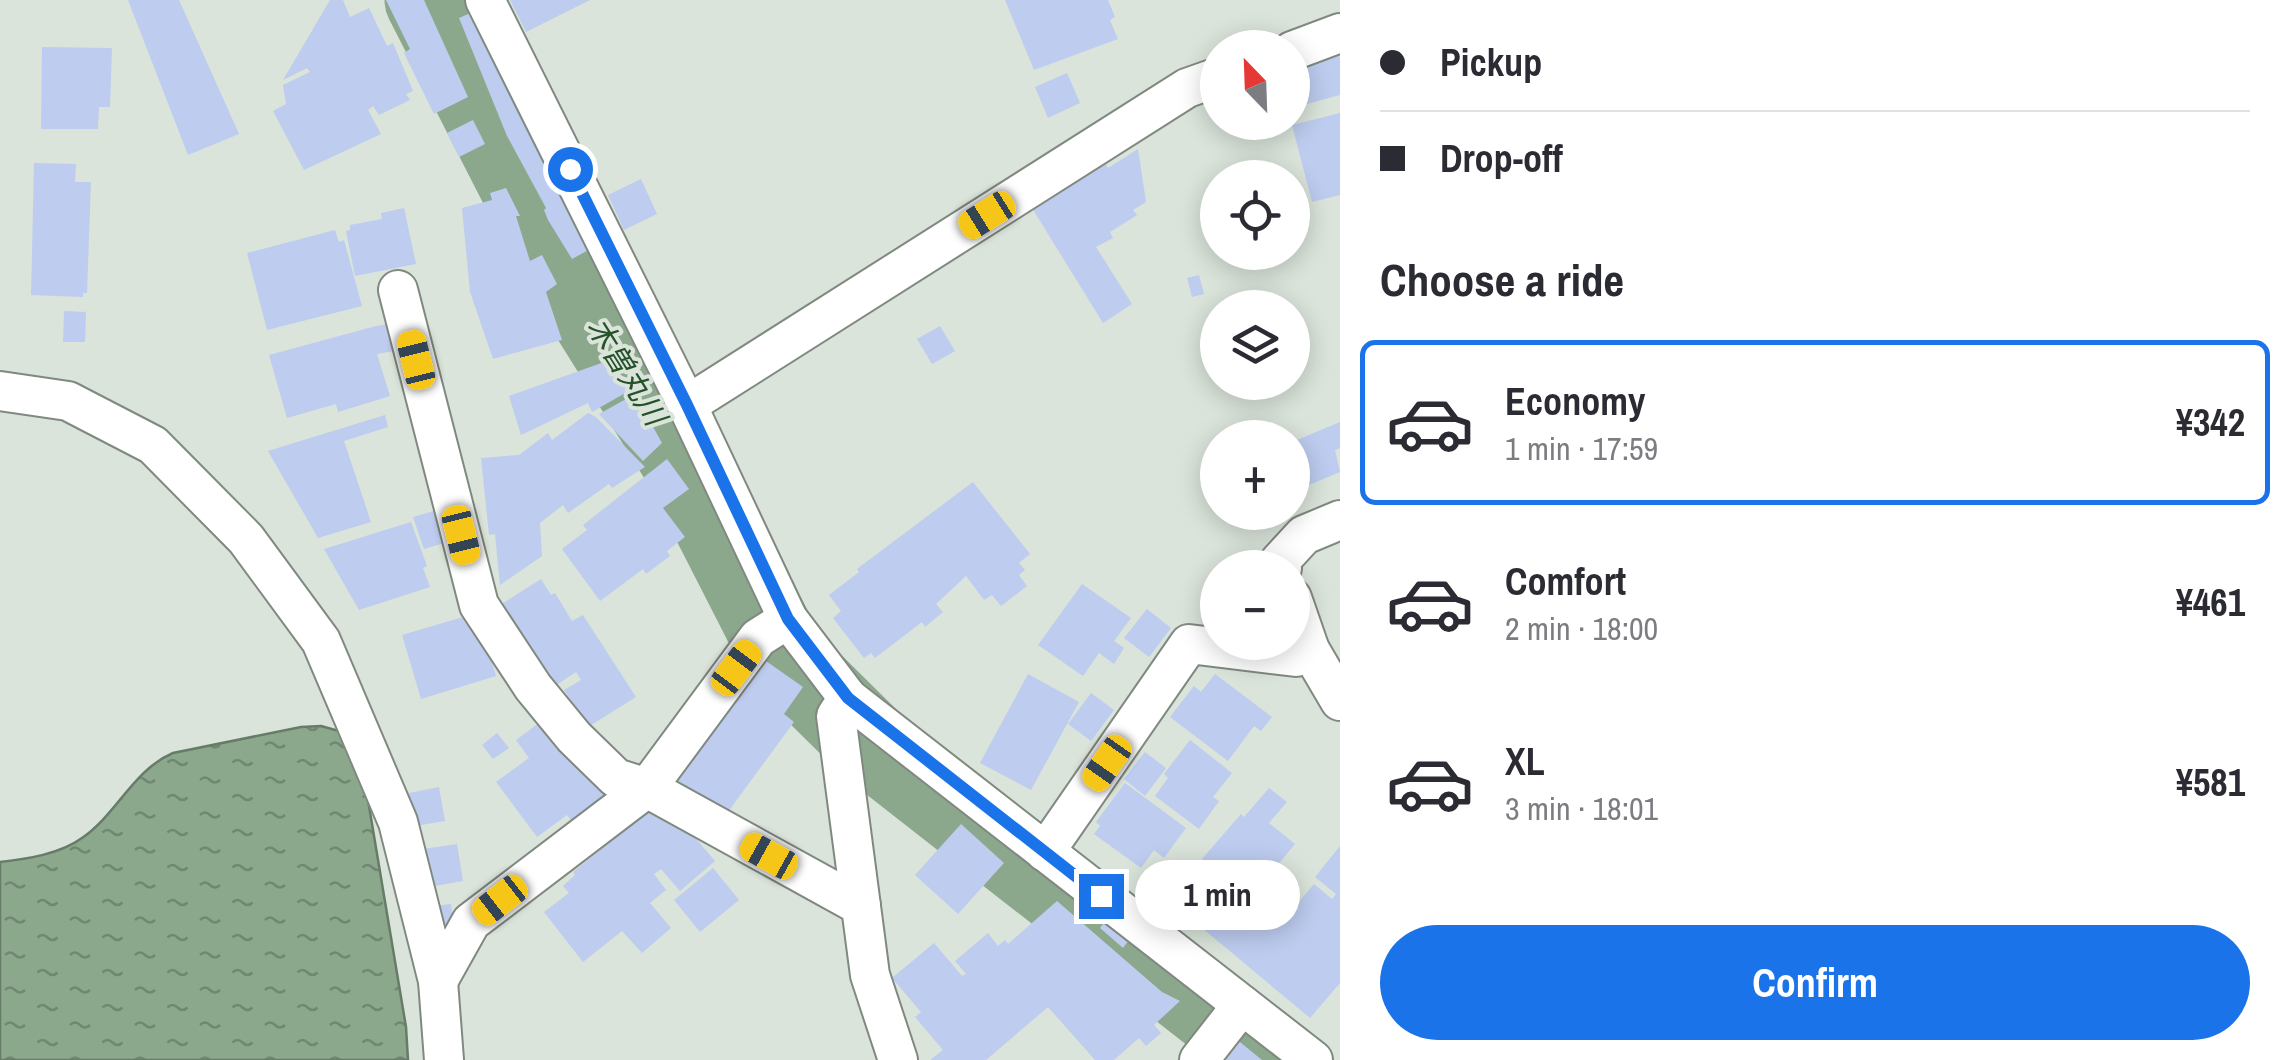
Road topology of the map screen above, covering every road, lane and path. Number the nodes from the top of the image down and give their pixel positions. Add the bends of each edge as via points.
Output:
1 (485, 0) edge
2 (1340, 34) edge
3 (1310, 44) edge
4 (1200, 84) edge
5 (398, 290) dead end
6 (0, 390) edge
7 (687, 405) junction
8 (1340, 520) edge
9 (1290, 550) edge
10 (788, 619) junction
11 (1200, 645) edge
12 (1310, 650) edge
13 (848, 698) junction
14 (1340, 701) edge
15 (647, 788) junction
16 (1045, 852) junction
17 (861, 906) junction
18 (438, 981) junction
19 (1242, 1005) junction
20 (444, 1060) edge
21 (898, 1060) edge
22 (1199, 1060) edge
23 (1313, 1060) edge

1 - 7 street
2 - 3 street
4 - 7 street
5 - 15 street via 479,605 574,737 616,778
6 - 18 street via 68,401 153,445 246,540 322,640 398,822
7 - 10 street
8 - 9 street via 1304,535
10 - 13 street
10 - 15 street via 758,638
11 - 16 street via 1190,644
12 - 14 street
13 - 16 street
13 - 17 street via 836,716
15 - 17 street
15 - 18 street via 471,922
16 - 19 street
17 - 21 street via 870,975
18 - 20 street
19 - 22 street
19 - 23 street

